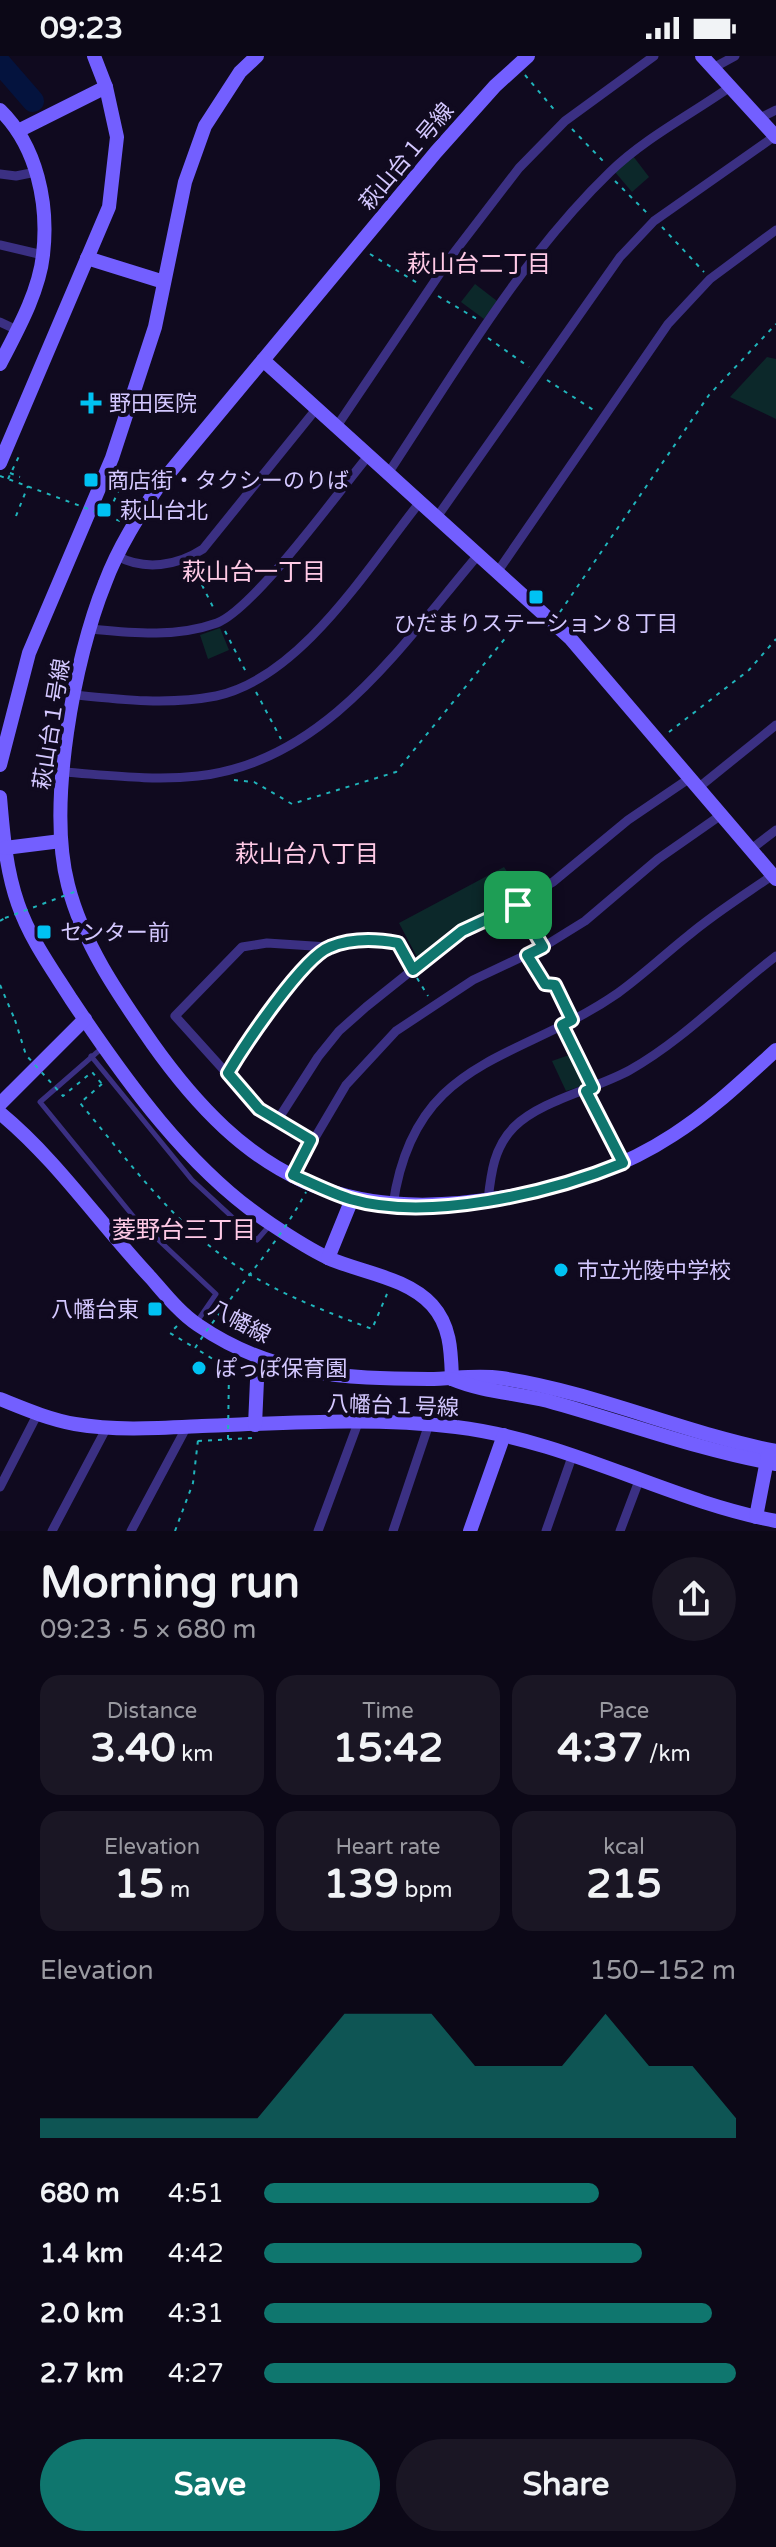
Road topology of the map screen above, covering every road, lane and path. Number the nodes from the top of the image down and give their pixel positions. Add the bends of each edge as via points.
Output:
1 (94, 56) edge
2 (257, 56) edge
3 (528, 56) edge
4 (654, 56) edge
5 (702, 56) edge
6 (735, 56) edge
7 (713, 68) junction
8 (106, 87) junction
9 (730, 87) junction
10 (0, 110) edge
11 (776, 110) edge
12 (760, 118) junction
13 (18, 131) junction
14 (775, 137) edge
15 (36, 172) junction
16 (0, 174) edge
17 (608, 174) junction
18 (655, 220) junction
19 (776, 230) edge
20 (0, 245) edge
21 (43, 255) junction
22 (87, 258) junction
23 (710, 279) junction
24 (164, 282) junction
25 (0, 322) edge
26 (776, 324) edge
27 (17, 330) junction
28 (263, 360) junction
29 (0, 364) edge
30 (317, 408) junction
31 (337, 426) junction
32 (21, 452) dead end
33 (369, 455) junction
34 (4, 467) edge
35 (389, 472) junction
36 (0, 476) edge
37 (20, 477) dead end
38 (8, 479) junction
39 (28, 486) junction
40 (118, 492) dead end
41 (420, 502) junction
42 (16, 516) dead end
43 (107, 516) junction
44 (437, 517) junction
45 (122, 523) dead end
46 (479, 554) junction
47 (117, 556) junction
48 (189, 558) junction
49 (498, 571) junction
50 (532, 605) junction
51 (221, 622) junction
52 (553, 623) junction
53 (89, 629) junction
54 (776, 639) edge
55 (252, 683) junction
56 (76, 695) junction
57 (776, 725) edge
58 (659, 740) junction
59 (286, 748) junction
60 (0, 765) edge
61 (63, 772) junction
62 (227, 779) dead end
63 (694, 783) junction
64 (0, 797) edge
65 (721, 815) junction
66 (776, 830) edge
67 (61, 841) junction
68 (5, 848) junction
69 (750, 850) junction
70 (774, 877) edge
71 (77, 891) dead end
72 (518, 905) junction
73 (0, 921) edge
74 (328, 947) junction
75 (543, 947) junction
76 (527, 955) junction
77 (776, 956) edge
78 (413, 970) junction
79 (0, 985) edge
80 (432, 1004) junction
81 (85, 1019) junction
82 (572, 1020) junction
83 (562, 1025) junction
84 (104, 1047) junction
85 (776, 1050) edge
86 (91, 1056) junction
87 (228, 1073) junction
88 (590, 1090) junction
89 (0, 1104) edge
90 (0, 1113) edge
91 (277, 1121) junction
92 (311, 1140) junction
93 (623, 1163) junction
94 (293, 1175) junction
95 (306, 1192) dead end
96 (352, 1199) junction
97 (488, 1200) junction
98 (393, 1205) junction
99 (271, 1224) junction
100 (328, 1258) junction
101 (393, 1282) junction
102 (191, 1320) junction
103 (195, 1348) junction
104 (258, 1358) junction
105 (452, 1379) junction
106 (0, 1399) edge
107 (37, 1415) junction
108 (358, 1423) junction
109 (429, 1424) junction
110 (255, 1425) junction
111 (107, 1427) junction
112 (186, 1428) junction
113 (504, 1435) junction
114 (573, 1454) junction
115 (772, 1456) edge
116 (640, 1478) junction
117 (0, 1487) edge
118 (756, 1517) junction
119 (776, 1521) edge
120 (623, 1530) edge
121 (52, 1531) edge
122 (131, 1531) edge
123 (175, 1531) edge
124 (318, 1531) edge
125 (393, 1531) edge
126 (470, 1531) edge
127 (546, 1531) edge

1 - 8 street
2 - 24 street via 240,72 205,126 185,182
3 - 28 street, 萩山台１号線 via 436,152
4 - 31 street via 565,121 519,168 453,254
5 - 7 street
6 - 7 street
7 - 9 street
8 - 13 street
8 - 22 street via 117,137 116,161 109,207
9 - 12 street
9 - 17 street
10 - 13 street
11 - 12 street
12 - 14 street
13 - 15 street
14 - 18 street
15 - 16 street
15 - 21 street via 43,206
17 - 18 path
17 - 35 street via 546,242
18 - 23 path
18 - 44 street via 595,289
19 - 23 street
20 - 21 street
21 - 27 street
22 - 24 street
22 - 34 street
23 - 49 street via 668,324
24 - 60 street via 155,327 112,458 29,653
25 - 27 street
26 - 52 path via 709,395
27 - 29 street
28 - 30 street
28 - 47 street, 萩山台１号線 via 160,484
30 - 31 street
30 - 48 street via 214,539
31 - 33 street
32 - 38 path, bridge
33 - 35 street
33 - 51 street via 264,583
34 - 37 path
35 - 41 street
36 - 38 path, bridge
38 - 39 path, bridge
39 - 42 path
39 - 43 path, bridge
40 - 43 path
41 - 44 street
41 - 55 street via 306,644
43 - 45 path
44 - 46 street
46 - 49 street
46 - 59 street via 352,703
47 - 48 street via 154,566
47 - 53 street, 萩山台１号線
48 - 51 path
49 - 50 street
50 - 52 street
50 - 62 path via 396,772 292,804 254,782
51 - 53 street via 153,635
51 - 55 path
52 - 58 street
53 - 56 street, 萩山台１号線
54 - 58 path via 749,670
55 - 56 street via 192,700 136,702
55 - 59 path
56 - 61 street, 萩山台１号線
57 - 63 street
58 - 63 street
59 - 61 street via 201,776
61 - 67 street, 萩山台１号線
63 - 65 street
63 - 72 street via 628,820 566,873
64 - 68 street
65 - 69 street
65 - 75 street via 658,859 585,921
66 - 69 street
67 - 68 street
67 - 94 street, 萩山台１号線 via 82,929 128,1009 187,1093 216,1123
68 - 81 street via 31,934
69 - 70 street
70 - 82 street via 719,912 619,992
71 - 73 path, bridge
72 - 75 path
72 - 78 street via 462,931
74 - 78 street via 372,938 398,943
74 - 87 street via 280,997
74 - 87 street via 254,944 236,950 175,1016
75 - 76 street
76 - 80 street
76 - 82 path via 545,984 555,985
77 - 88 street via 658,1051
78 - 80 path
78 - 91 street via 339,1031
79 - 101 path, bridge via 26,1055 63,1096 92,1072 102,1084 80,1103 162,1202 228,1260 301,1302 372,1329
80 - 92 street via 358,1070
81 - 84 street
81 - 89 street
82 - 83 street
83 - 88 path
83 - 98 street via 487,1060 442,1095 406,1149
84 - 86 lane
84 - 99 street via 212,1175
85 - 93 street, 萩山台１号線 via 713,1107
86 - 99 lane via 192,1180 257,1240
86 - 102 lane via 40,1102 133,1216 216,1294
87 - 91 street via 259,1109
88 - 93 path
88 - 97 street via 513,1127 495,1158
90 - 102 street, 八幡線 via 28,1136 118,1244
91 - 92 street
92 - 94 street
93 - 97 street, 萩山台１号線 via 574,1184
94 - 96 street, 萩山台１号線
95 - 103 path, bridge via 286,1229
96 - 98 street, 萩山台１号線
96 - 100 street
97 - 98 street, 萩山台１号線
99 - 100 street
100 - 101 street
101 - 105 street via 414,1290 445,1324
102 - 103 path via 170,1333
102 - 104 street, 八幡線
103 - 123 path, bridge via 229,1369 228,1439 198,1441 193,1483
104 - 105 street, 八幡線 via 333,1376
104 - 110 street
105 - 115 street, 八幡線
106 - 107 street, 八幡台１号線
107 - 111 street, 八幡台１号線
107 - 117 street
108 - 109 street, 八幡台１号線
108 - 110 street, 八幡台１号線
108 - 124 street
109 - 113 street, 八幡台１号線
109 - 125 street
110 - 112 street, 八幡台１号線
111 - 112 street, 八幡台１号線
111 - 121 street
112 - 122 street
113 - 114 street, 八幡台１号線
113 - 126 street
114 - 116 street, 八幡台１号線
114 - 127 street
115 - 118 street
116 - 118 street, 八幡台１号線
116 - 120 street
118 - 119 street, 八幡台１号線

